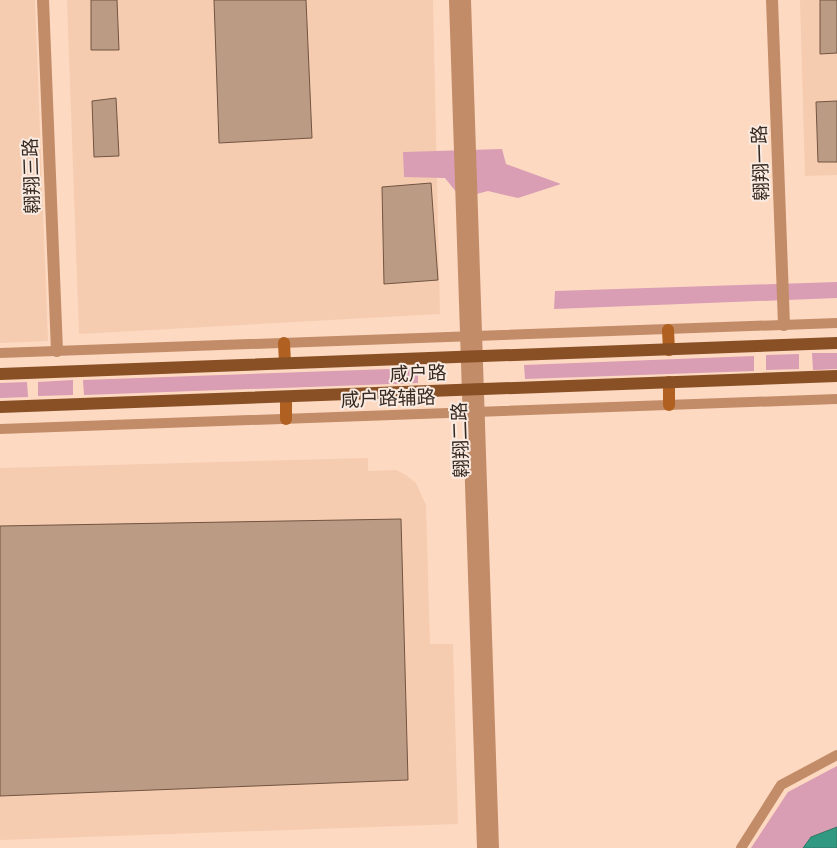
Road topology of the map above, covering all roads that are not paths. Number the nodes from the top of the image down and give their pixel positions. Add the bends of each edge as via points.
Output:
1 (42, 0) edge
2 (455, 0) edge
3 (465, 0) edge
4 (772, 0) edge
5 (837, 324) edge
6 (784, 325) junction
7 (668, 330) junction
8 (470, 337) junction
9 (284, 343) junction
10 (837, 343) edge
11 (669, 350) junction
12 (57, 351) junction
13 (0, 353) edge
14 (471, 357) junction
15 (285, 364) junction
16 (0, 374) edge
17 (837, 376) edge
18 (669, 382) junction
19 (472, 389) junction
20 (286, 396) junction
21 (837, 399) edge
22 (669, 405) junction
23 (0, 407) edge
24 (473, 412) junction
25 (286, 419) junction
26 (0, 429) edge
27 (837, 755) edge
28 (483, 848) edge
29 (493, 848) edge
30 (741, 848) edge

1 - 12 street, 翱翔三路
2 - 8 street, 翱翔二路
3 - 8 street, 翱翔二路
4 - 6 street, 翱翔一路
5 - 6 street
6 - 7 street
7 - 8 street
7 - 11 main road
8 - 9 street
8 - 14 street, 翱翔二路
9 - 12 street
9 - 15 main road
10 - 11 main road, 咸户路
11 - 14 main road, 咸户路
12 - 13 street
14 - 15 main road, 咸户路
14 - 19 street, 翱翔二路
15 - 16 main road, 咸户路
17 - 18 main road, 咸户路
18 - 19 main road, 咸户路
18 - 22 main road
19 - 20 main road, 咸户路
19 - 24 street, 翱翔二路
20 - 23 main road, 咸户路
20 - 25 main road
21 - 22 street, 咸户路辅路
22 - 24 street, 咸户路辅路
24 - 25 street, 咸户路辅路
24 - 28 street, 翱翔二路
24 - 29 street, 翱翔二路
25 - 26 street, 咸户路辅路
27 - 30 street via 781,785

